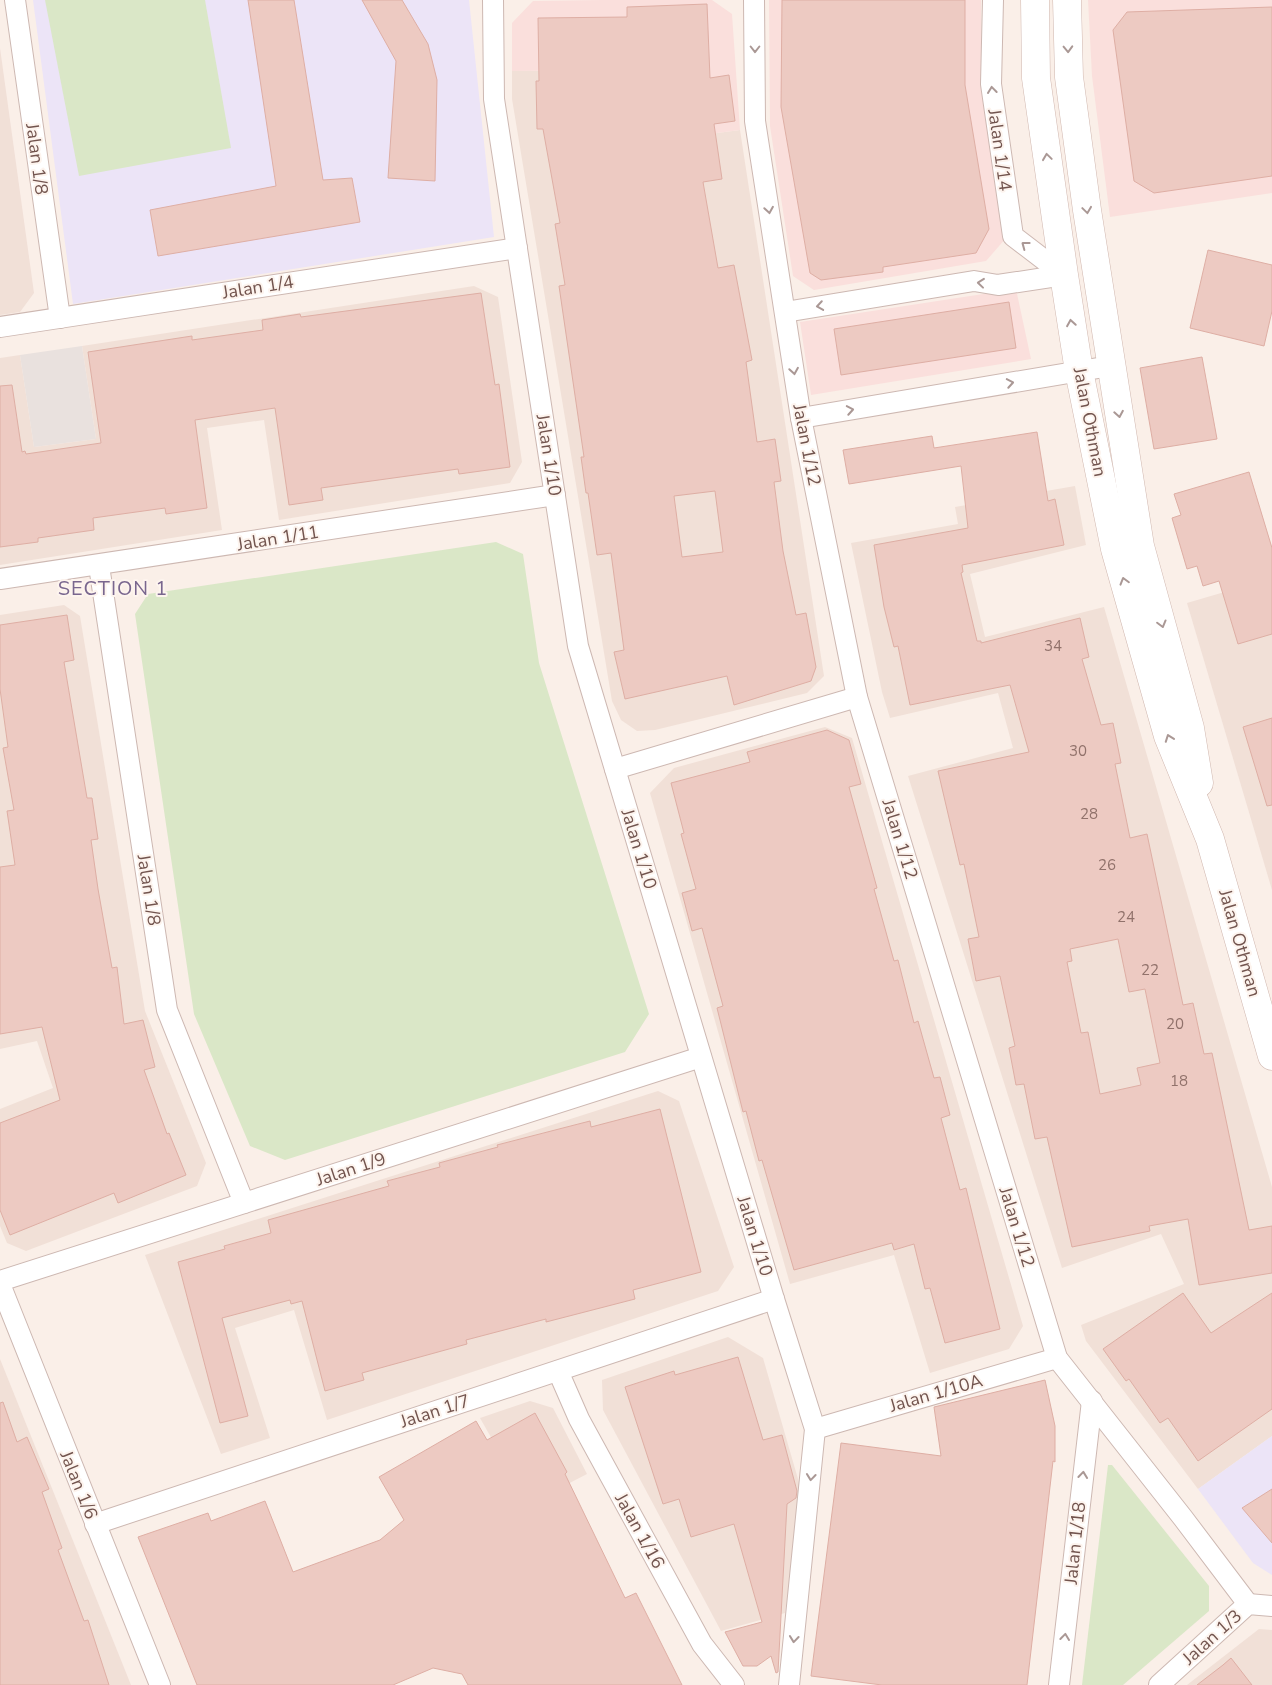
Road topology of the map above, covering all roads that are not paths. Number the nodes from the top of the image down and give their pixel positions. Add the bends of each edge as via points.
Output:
1 (15, 0) edge
2 (493, 0) edge
3 (754, 0) edge
4 (993, 0) edge
5 (1035, 0) edge
6 (1067, 0) edge
7 (517, 248) junction
8 (1064, 274) junction
9 (785, 312) junction
10 (60, 318) junction
11 (0, 327) edge
12 (1110, 366) junction
13 (1079, 371) junction
14 (802, 418) junction
15 (555, 495) junction
16 (99, 566) junction
17 (0, 579) edge
18 (857, 697) junction
19 (615, 769) junction
20 (1208, 831) junction
21 (1268, 1029) edge
22 (1272, 1056) edge
23 (701, 1057) junction
24 (244, 1203) junction
25 (0, 1282) edge
26 (774, 1299) junction
27 (1056, 1358) junction
28 (558, 1370) junction
29 (1092, 1401) junction
30 (815, 1429) junction
31 (95, 1524) junction
32 (1248, 1604) junction
33 (1272, 1606) edge
34 (160, 1685) edge
35 (734, 1685) edge
36 (790, 1685) edge
37 (1059, 1685) edge
38 (1159, 1685) edge

1 - 10 street, Jalan 1/8
2 - 7 street, Jalan 1/10 via 494,98
3 -> 9 street, Jalan 1/12 via 755,121
8 -> 4 street, Jalan 1/14 via 1013,236 991,84
8 -> 5 main road, Jalan Othman via 1036,78
6 -> 12 main road, Jalan Othman via 1069,77
7 - 10 street, Jalan 1/4
7 - 15 street, Jalan 1/10
8 -> 9 street via 998,284 974,281
13 -> 8 main road, Jalan Othman
9 -> 14 street, Jalan 1/12
10 - 11 street, Jalan 1/4
12 - 13 street
12 -> 20 main road, Jalan Othman via 1140,546 1190,728
14 -> 13 street
20 -> 13 main road, Jalan Othman via 1168,736 1115,549
14 - 18 street, Jalan 1/12
15 - 16 street, Jalan 1/11
15 - 19 street, Jalan 1/10 via 578,646
16 - 17 street, Jalan 1/11
16 - 24 street, Jalan 1/8 via 168,1010
18 - 19 street
18 - 27 street, Jalan 1/12
19 - 23 street, Jalan 1/10
20 - 21 main road, Jalan Othman
21 - 22 main road, Jalan Othman
23 - 24 street, Jalan 1/9
23 - 26 street, Jalan 1/10
24 - 25 street, Jalan 1/9
25 - 31 street, Jalan 1/6
26 - 28 street, Jalan 1/7
26 - 30 street, Jalan 1/10
27 - 29 street, Jalan 1/12
27 - 30 street, Jalan 1/10A
28 - 31 street, Jalan 1/7
28 - 35 street, Jalan 1/16 via 579,1418 702,1644
29 - 32 street, Jalan 1/12
37 -> 29 street, Jalan 1/18
30 -> 36 street, Jalan 1/10
31 - 34 street, Jalan 1/6
32 - 33 street, Jalan 1/3
32 - 38 street, Jalan 1/3

